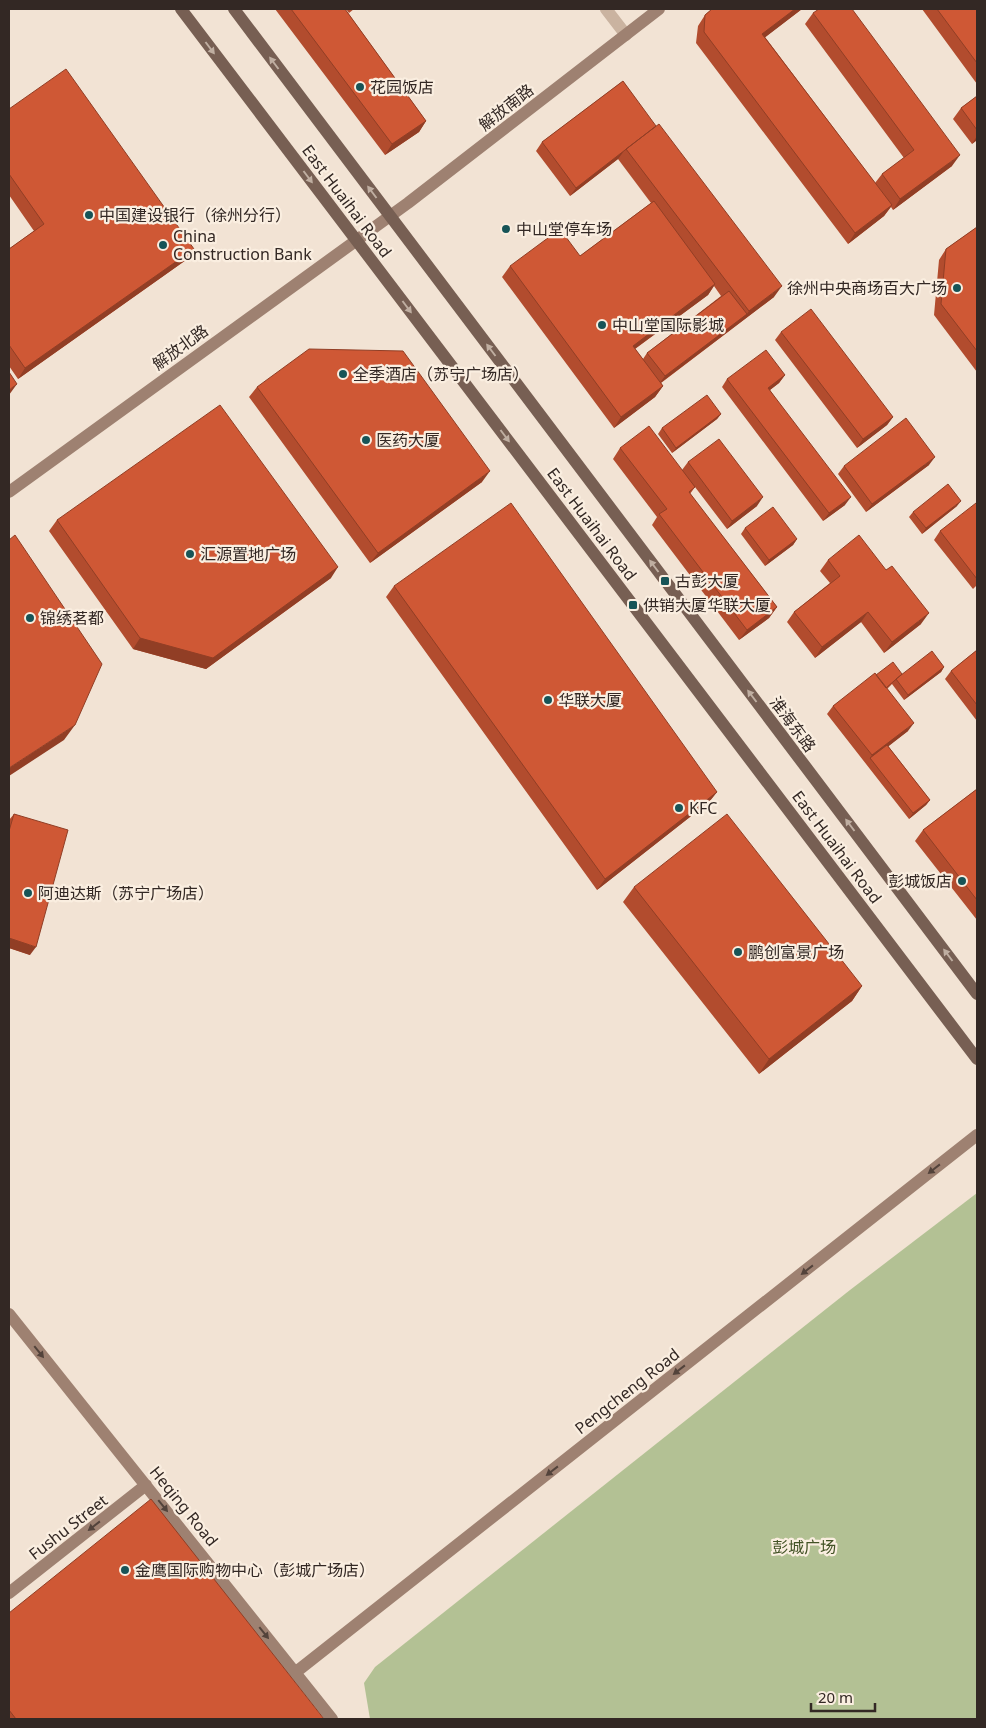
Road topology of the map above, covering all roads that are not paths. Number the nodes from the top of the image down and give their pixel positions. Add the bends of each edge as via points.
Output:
1 (181, 9) edge
2 (234, 9) edge
3 (606, 9) edge
4 (660, 9) edge
5 (626, 35) junction
6 (390, 216) junction
7 (371, 229) joint
8 (356, 240) junction
9 (9, 492) edge
10 (977, 994) edge
11 (977, 1059) edge
12 (975, 1137) edge
13 (9, 1314) edge
14 (146, 1485) junction
15 (9, 1593) edge
16 (296, 1672) junction
17 (332, 1719) edge

1 -> 8 main road, East Huaihai Road
6 -> 2 main road, East Huaihai Road
3 - 5 street
4 - 5 street, 解放南路
5 - 6 street, 解放南路
6 - 7 street, 解放南路
10 -> 6 main road, 淮海东路
7 - 8 street, 解放北路
8 - 9 street, 解放北路
8 -> 11 main road, East Huaihai Road
12 -> 16 street, Pengcheng Road
13 -> 14 street, Heqing Road
14 -> 15 street, Fushu Street
14 -> 16 street, Heqing Road
16 - 17 street, Heqing Road

